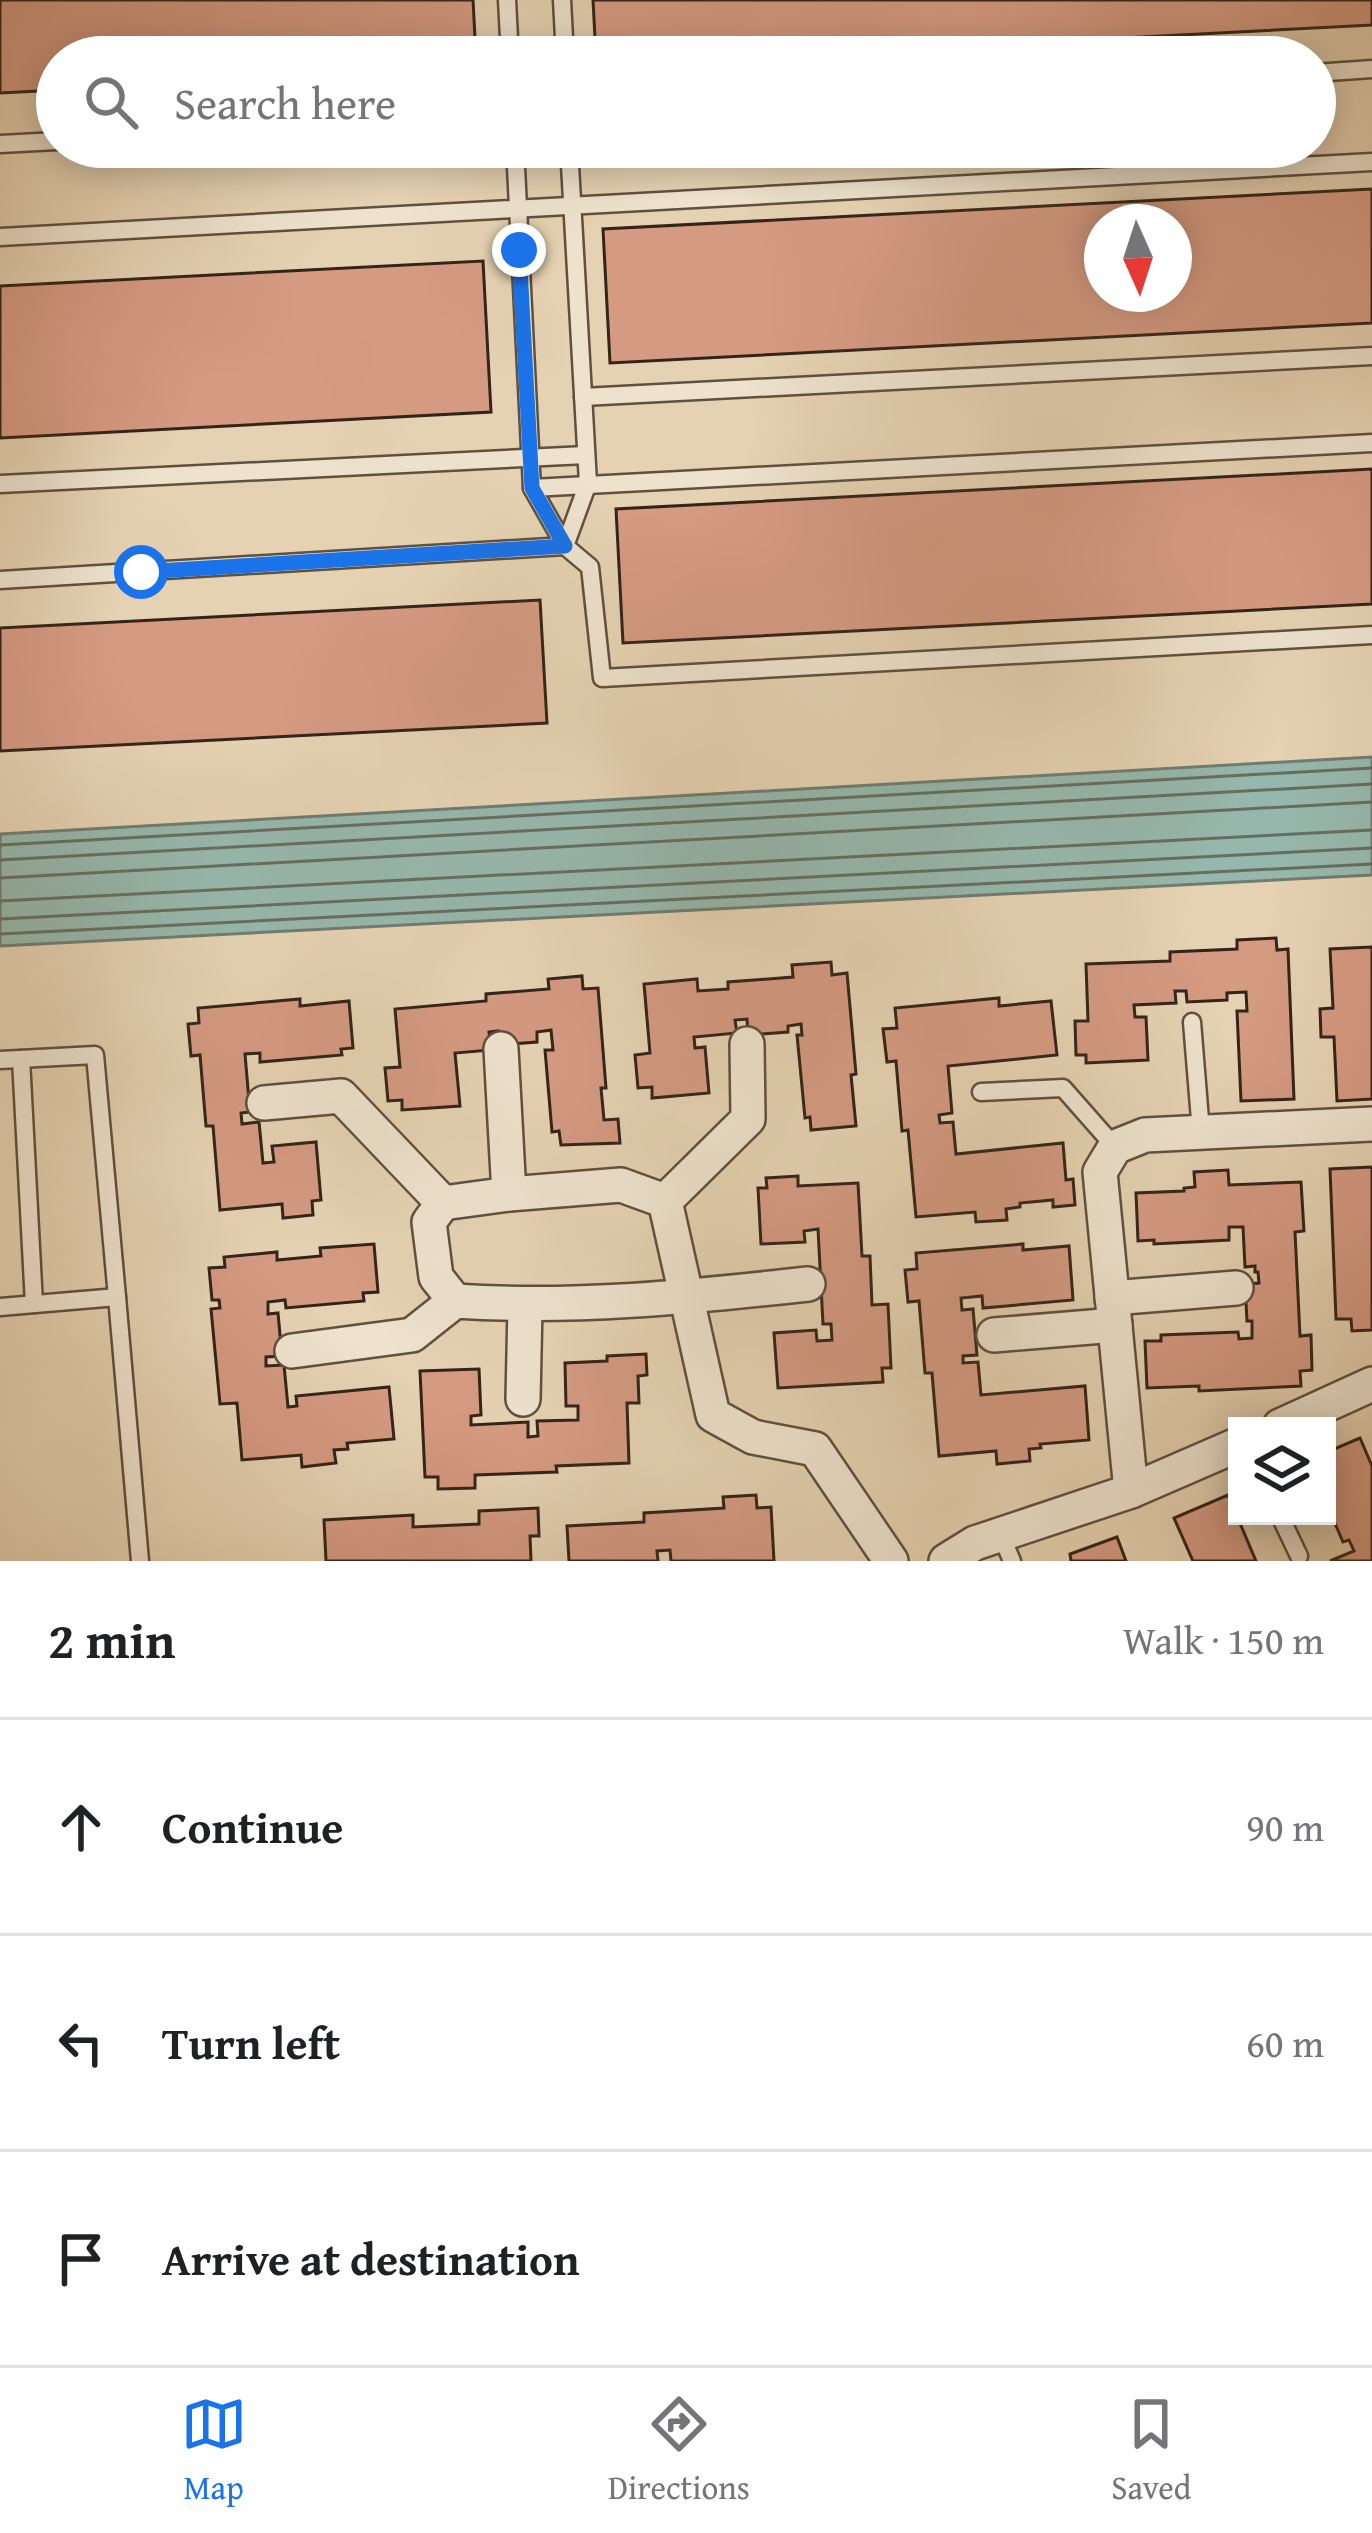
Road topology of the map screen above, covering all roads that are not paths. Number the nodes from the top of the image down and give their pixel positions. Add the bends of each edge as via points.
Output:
1 (507, 0) edge
2 (562, 0) edge
3 (509, 36) edge
4 (564, 36) edge
5 (1372, 69) edge
6 (1336, 72) edge
7 (36, 142) edge
8 (0, 145) edge
9 (1372, 162) edge
10 (1336, 164) edge
11 (516, 168) edge
12 (570, 168) edge
13 (1260, 168) edge
14 (572, 205) junction
15 (518, 209) junction
16 (0, 237) edge
17 (1372, 356) edge
18 (583, 397) junction
19 (1372, 443) edge
20 (586, 455) junction
21 (529, 459) junction
22 (588, 483) junction
23 (0, 484) edge
24 (532, 488) junction
25 (565, 546) junction
26 (0, 580) edge
27 (1372, 635) edge
28 (1192, 1022) dead end
29 (747, 1044) dead end
30 (501, 1049) dead end
31 (21, 1059) junction
32 (0, 1060) edge
33 (981, 1093) dead end
34 (264, 1103) dead end
35 (1372, 1124) edge
36 (1201, 1132) junction
37 (1115, 1147) junction
38 (509, 1194) junction
39 (665, 1201) junction
40 (442, 1203) junction
41 (808, 1284) dead end
42 (1236, 1288) dead end
43 (117, 1297) junction
44 (688, 1298) junction
45 (455, 1300) junction
46 (34, 1304) junction
47 (525, 1306) junction
48 (0, 1307) edge
49 (1113, 1311) junction
50 (994, 1335) dead end
51 (292, 1351) dead end
52 (1372, 1384) edge
53 (523, 1400) dead end
54 (1300, 1417) edge
55 (1228, 1449) edge
56 (1131, 1491) junction
57 (1284, 1525) edge
58 (1006, 1548) edge
59 (1299, 1556) dead end
60 (140, 1561) edge
61 (891, 1561) edge
62 (946, 1561) edge

1 - 3 lane
2 - 4 lane
5 - 6 lane
7 - 8 lane
9 - 10 lane
11 - 15 lane
12 - 14 lane
13 - 14 lane
14 - 15 lane
14 - 18 lane
15 - 16 lane
15 - 21 lane
17 - 18 lane
18 - 20 lane
19 - 22 lane
20 - 21 lane
20 - 22 lane
21 - 23 lane
21 - 24 lane
22 - 24 lane
22 - 25 lane
24 - 25 lane
25 - 26 lane
25 - 27 lane via 590,567 602,678
28 - 36 lane
29 - 39 street via 748,1119
30 - 38 street
31 - 32 lane
31 - 43 lane via 95,1055
31 - 46 lane
33 - 37 lane via 1063,1088
34 - 40 street via 341,1096
35 - 36 street
36 - 37 street
37 - 49 street via 1100,1172
38 - 39 street via 621,1184
38 - 40 street
39 - 44 street
40 - 45 street via 429,1222 436,1277
41 - 44 street
42 - 49 street
43 - 46 lane
43 - 60 lane
44 - 47 street
44 - 61 street via 713,1415 753,1437 815,1449
45 - 47 street
45 - 51 street via 412,1335
46 - 48 lane
47 - 53 street
49 - 50 street
49 - 56 street
52 - 54 street
55 - 56 street
56 - 58 street
57 - 59 lane
58 - 62 street via 974,1543

